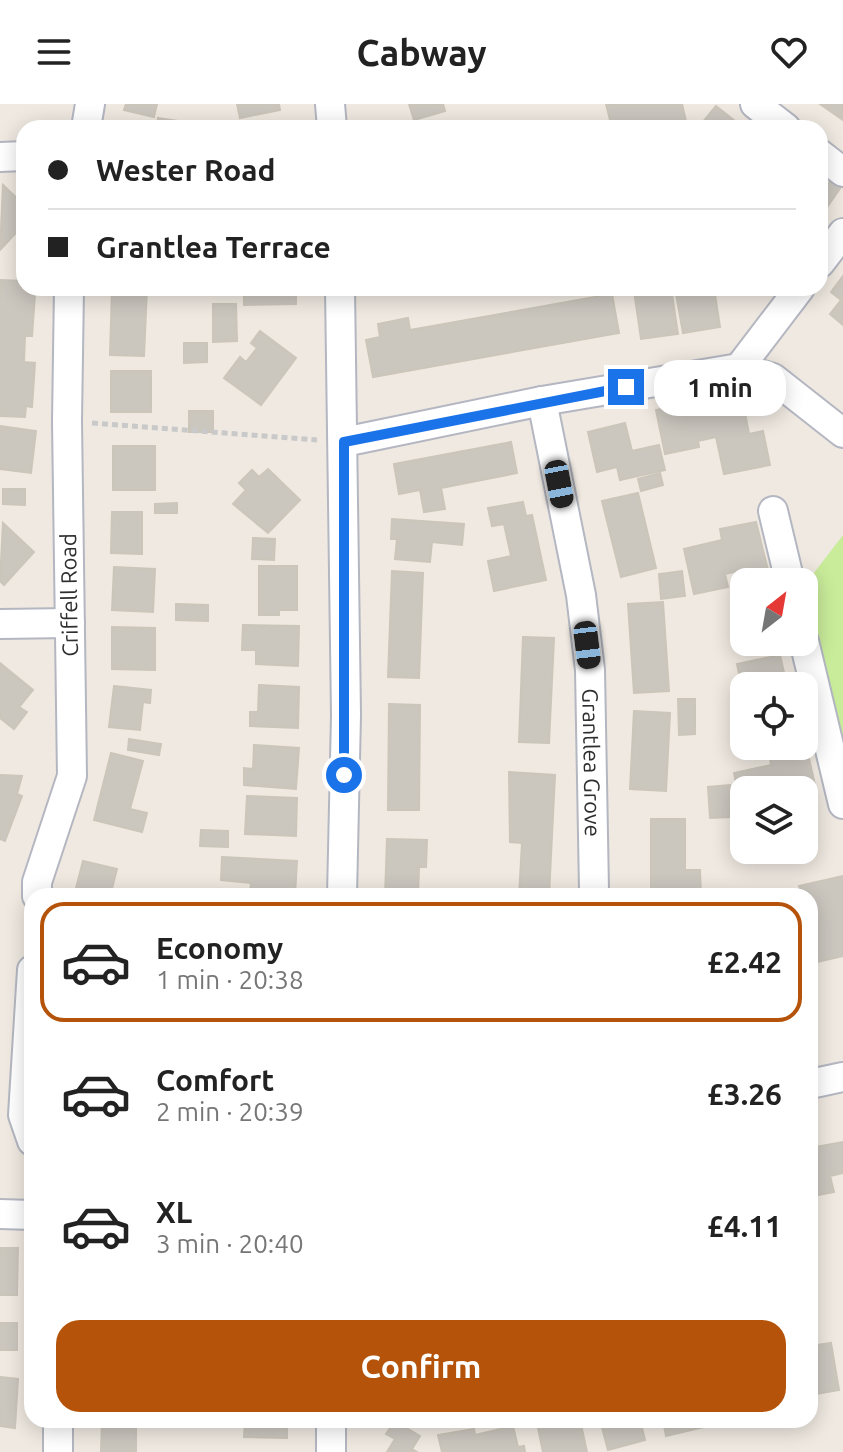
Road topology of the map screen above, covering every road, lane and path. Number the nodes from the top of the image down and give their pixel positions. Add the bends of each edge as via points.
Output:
1 (755, 104) edge
2 (776, 120) edge
3 (843, 233) edge
4 (828, 253) edge
5 (69, 296) edge
6 (340, 296) edge
7 (794, 296) edge
8 (739, 368) junction
9 (542, 401) junction
10 (67, 421) junction
11 (843, 433) edge
12 (344, 442) junction
13 (773, 511) dead end
14 (787, 568) edge
15 (70, 623) junction
16 (0, 624) edge
17 (808, 656) edge
18 (843, 804) edge
19 (37, 888) edge
20 (342, 888) edge
21 (594, 888) edge
22 (843, 1077) edge
23 (818, 1082) edge
24 (0, 1214) edge
25 (24, 1215) edge
26 (58, 1428) edge
27 (331, 1428) edge
28 (58, 1452) edge
29 (331, 1452) edge

1 - 2 street
3 - 4 street
5 - 10 street, Criffell Road
6 - 12 street
7 - 8 street
8 - 9 street
8 - 11 street via 773,378
9 - 12 street
9 - 21 street, Grantlea Grove via 581,595 590,670
10 - 12 path
10 - 15 street, Criffell Road
12 - 20 street
13 - 14 street
15 - 16 street
15 - 19 street, Criffell Road via 72,776
17 - 18 street
22 - 23 street
24 - 25 street
26 - 28 street
27 - 29 street

